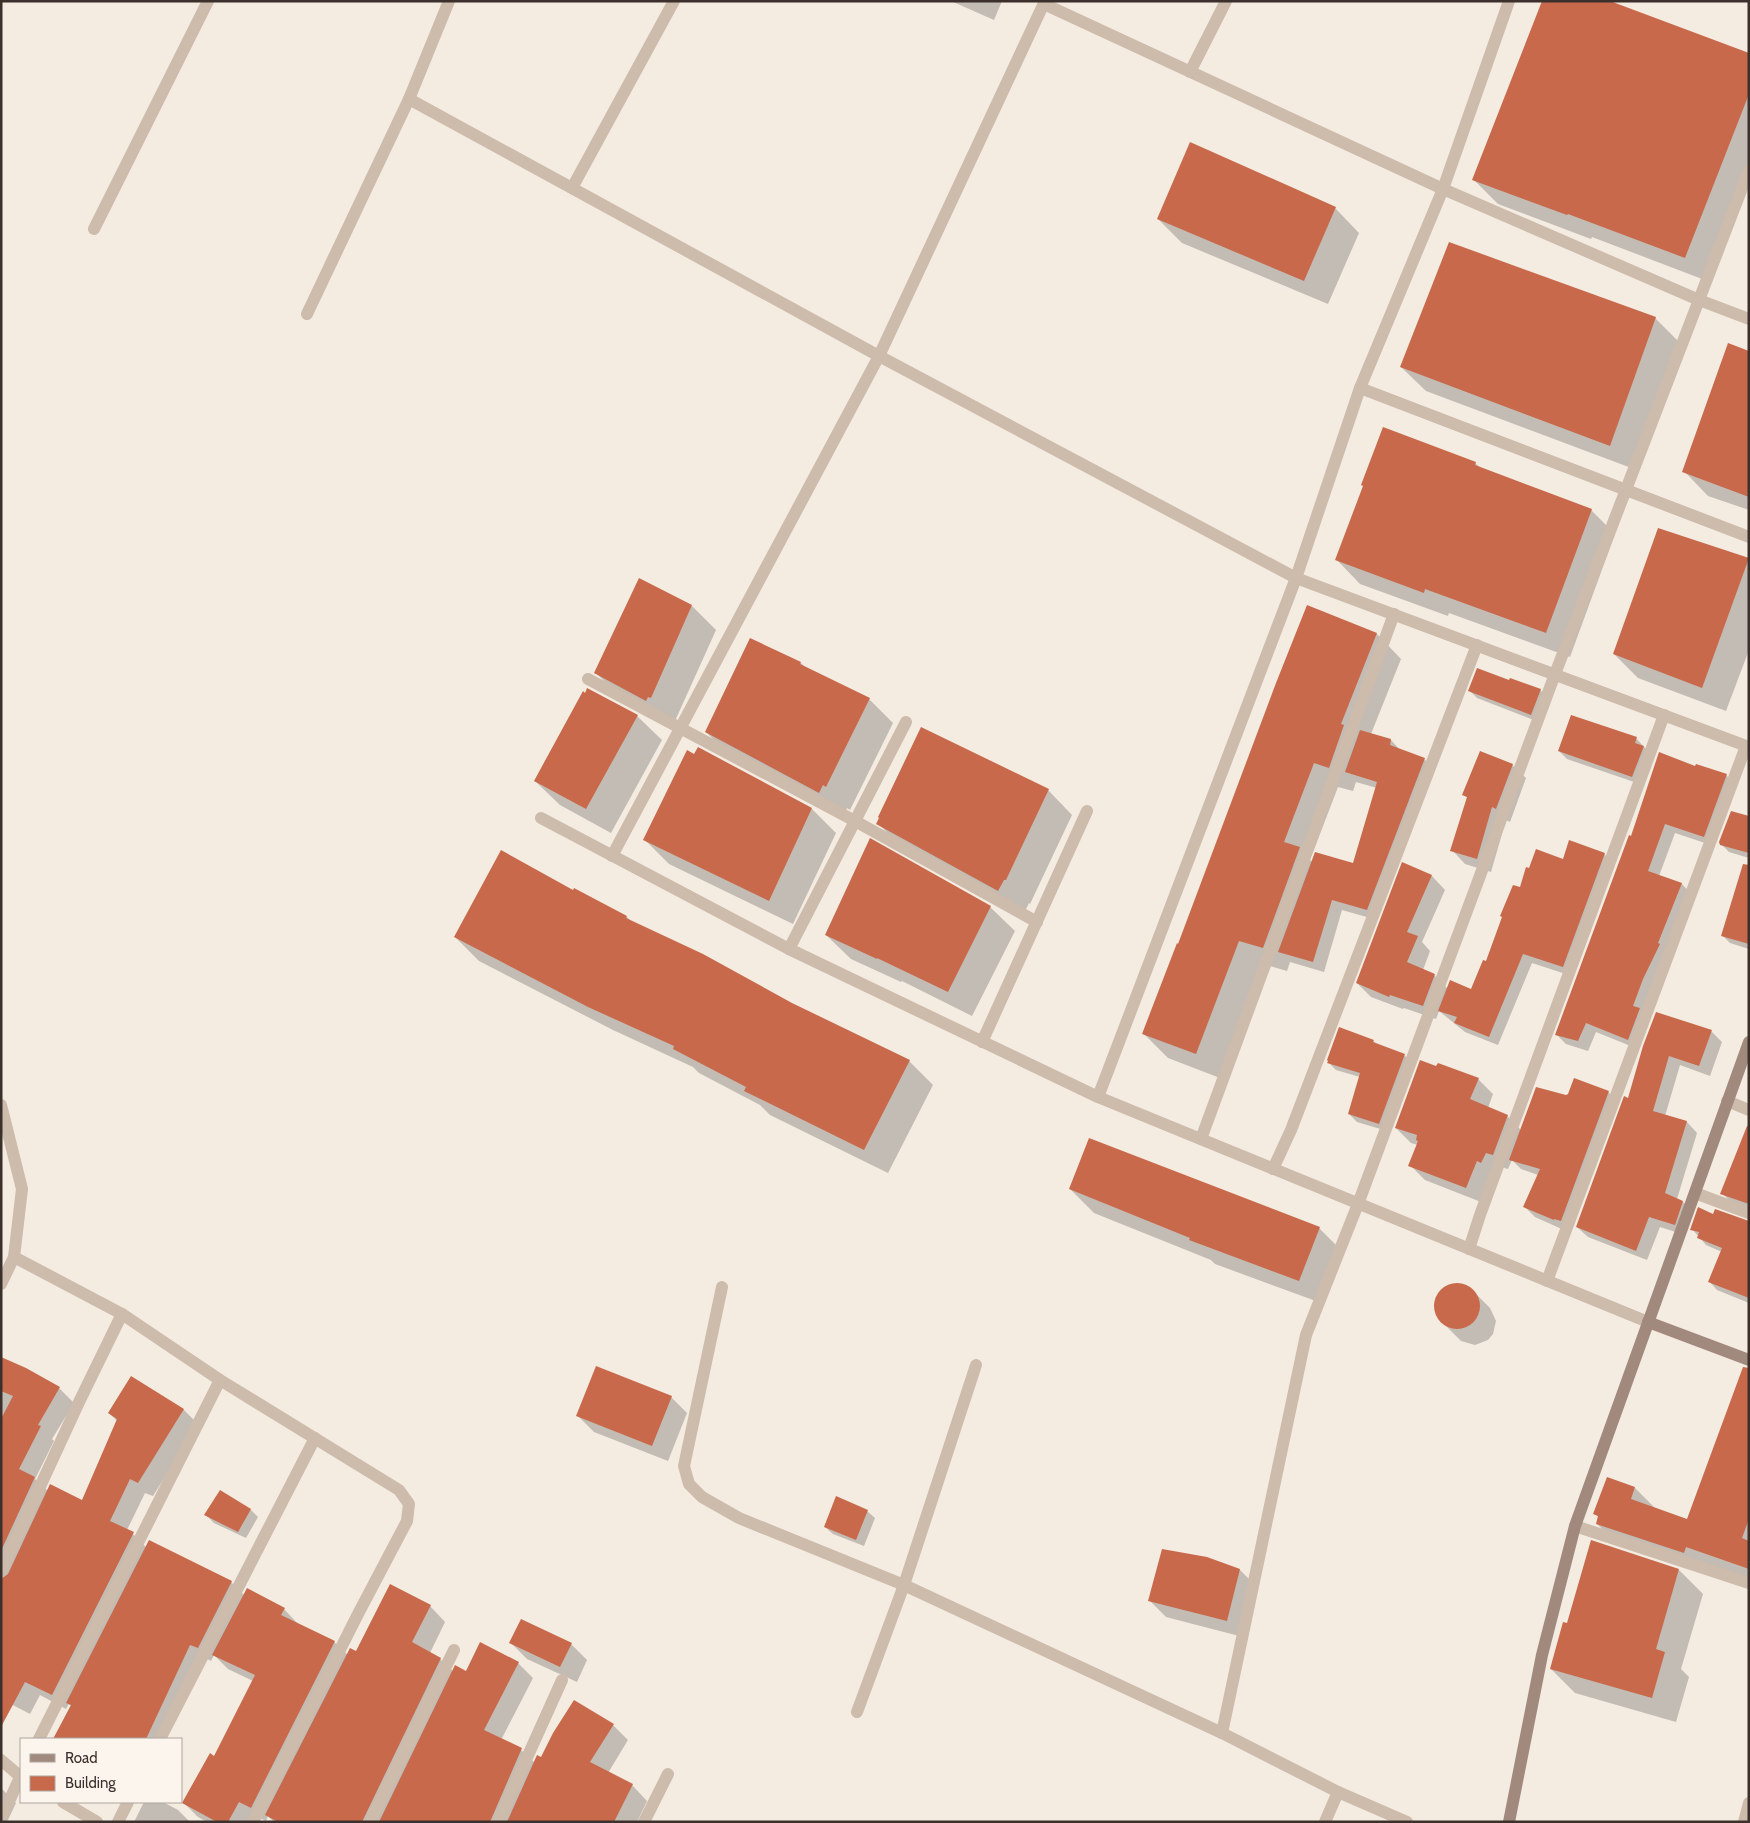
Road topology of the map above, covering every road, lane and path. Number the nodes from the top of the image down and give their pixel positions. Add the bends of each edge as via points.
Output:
1 (208, 1) edge
2 (449, 1) edge
3 (674, 1) edge
4 (1226, 1) edge
5 (1509, 1) edge
6 (1044, 2) edge
7 (1190, 72) junction
8 (409, 100) junction
9 (1749, 170) edge
10 (572, 188) junction
11 (1443, 190) junction
12 (94, 229) dead end
13 (1699, 300) junction
14 (307, 314) dead end
15 (1749, 318) edge
16 (879, 356) junction
17 (1360, 388) junction
18 (1626, 490) junction
19 (1749, 538) edge
20 (1296, 578) junction
21 (1394, 614) junction
22 (1477, 645) junction
23 (1555, 674) junction
24 (588, 679) dead end
25 (1664, 715) junction
26 (906, 722) dead end
27 (680, 728) junction
28 (1748, 747) edge
29 (1088, 811) dead end
30 (541, 818) dead end
31 (855, 821) junction
32 (612, 856) junction
33 (1037, 922) junction
34 (789, 949) junction
35 (982, 1042) junction
36 (1749, 1042) edge
37 (1098, 1097) junction
38 (1727, 1102) junction
39 (1, 1105) edge
40 (1749, 1110) edge
41 (1201, 1139) junction
42 (1273, 1169) junction
43 (1695, 1193) junction
44 (1358, 1204) junction
45 (1749, 1213) edge
46 (1469, 1249) junction
47 (14, 1257) junction
48 (1547, 1280) junction
49 (1, 1284) edge
50 (722, 1287) dead end
51 (122, 1314) junction
52 (1648, 1322) junction
53 (1749, 1360) edge
54 (976, 1365) dead end
55 (220, 1380) junction
56 (315, 1438) junction
57 (1574, 1526) junction
58 (1, 1571) edge
59 (1749, 1582) edge
60 (904, 1585) junction
61 (454, 1650) dead end
62 (562, 1680) dead end
63 (857, 1712) dead end
64 (1222, 1733) junction
65 (40, 1738) edge
66 (161, 1738) edge
67 (1, 1760) edge
68 (668, 1774) dead end
69 (20, 1775) edge
70 (20, 1778) edge
71 (1338, 1792) junction
72 (65, 1803) edge
73 (128, 1803) edge
74 (1749, 1803) edge
75 (1, 1820) edge
76 (97, 1822) edge
77 (118, 1822) edge
78 (253, 1822) edge
79 (370, 1822) edge
80 (498, 1822) edge
81 (644, 1822) edge
82 (1325, 1822) edge
83 (1407, 1822) edge
84 (1509, 1822) edge
85 (1744, 1822) edge

1 - 12 street
2 - 8 street
3 - 10 street
4 - 7 street
5 - 11 street
6 - 7 street
6 - 16 street
7 - 11 street
8 - 10 street
8 - 14 street
9 - 13 street
10 - 16 street
11 - 13 street
11 - 17 street
13 - 15 street
13 - 18 street
16 - 20 street
16 - 27 street
17 - 18 street
17 - 20 street
18 - 19 street
18 - 23 street
20 - 21 street
20 - 37 street
21 - 22 street
21 - 41 street
22 - 23 street
22 - 42 street via 1295,1121
23 - 25 street
23 - 44 street
24 - 27 street
25 - 28 street
25 - 46 street
26 - 31 street
27 - 31 street
27 - 32 street
28 - 48 street
29 - 33 street
30 - 32 street
31 - 33 street
31 - 34 street
32 - 34 street
33 - 35 street
34 - 35 street
35 - 37 street
36 - 38 street
37 - 41 street
38 - 40 street
38 - 43 street
39 - 47 street via 22,1189
41 - 42 street
42 - 44 street
43 - 45 street
43 - 52 street
44 - 46 street
44 - 64 street via 1306,1335
46 - 48 street
47 - 49 street
47 - 51 street
48 - 52 street
50 - 60 street via 684,1466 689,1484 702,1497 738,1518
51 - 55 street
51 - 58 street
52 - 53 street
52 - 57 street
54 - 60 street
55 - 56 street
55 - 65 street
56 - 66 street
56 - 78 street via 399,1490 409,1504 407,1521
57 - 59 street
57 - 84 street via 1542,1655
60 - 63 street
60 - 64 street
61 - 79 street
62 - 80 street
64 - 71 street
67 - 69 street
68 - 81 street
70 - 75 street
71 - 82 street
71 - 83 street
72 - 76 street
73 - 77 street
74 - 85 street

